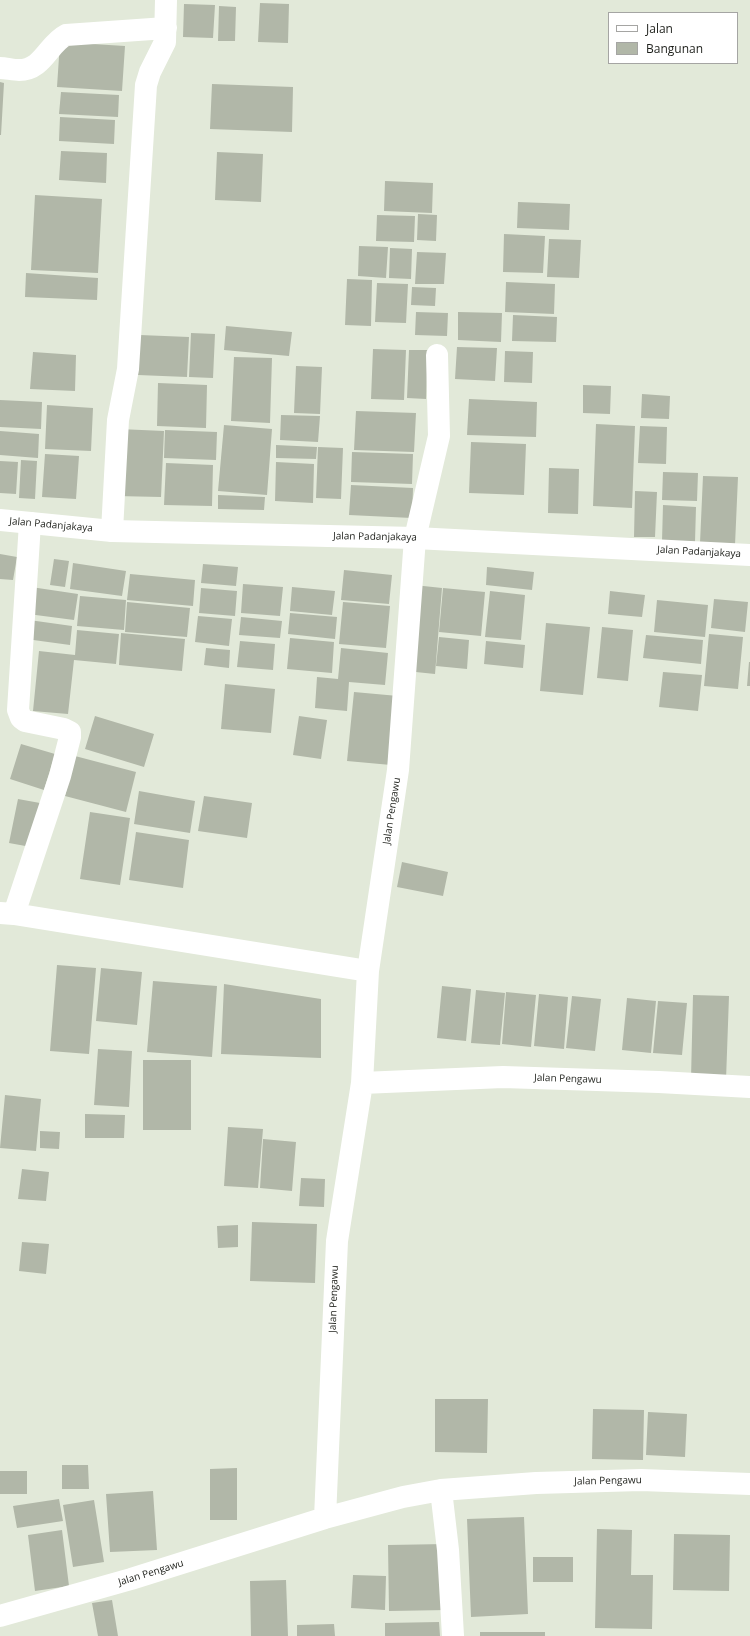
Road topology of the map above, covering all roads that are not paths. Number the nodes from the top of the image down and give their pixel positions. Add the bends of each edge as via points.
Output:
1 (166, 0) edge
2 (166, 28) junction
3 (0, 68) edge
4 (437, 355) dead end
5 (0, 520) edge
6 (30, 523) junction
7 (112, 531) junction
8 (415, 538) junction
9 (750, 555) edge
10 (7, 913) edge
11 (368, 971) junction
12 (362, 1083) junction
13 (750, 1087) edge
14 (750, 1484) edge
15 (440, 1490) junction
16 (325, 1518) junction
17 (0, 1616) edge
18 (454, 1636) edge

1 - 2 street
2 - 3 street via 66,35 56,41 34,67 20,70
2 - 7 street via 165,42 146,85 128,369 118,420
4 - 8 street, Jalan Pengawu via 439,436
5 - 6 street, Jalan Padanjakaya
6 - 7 street, Jalan Padanjakaya
6 - 10 street via 18,712 25,721 68,731 70,737 60,776
7 - 8 street, Jalan Padanjakaya
8 - 9 street, Jalan Padanjakaya
8 - 11 street, Jalan Pengawu via 398,770
10 - 11 street
11 - 12 street, Jalan Pengawu
12 - 13 street, Jalan Pengawu via 503,1077
12 - 16 street, Jalan Pengawu via 337,1241
14 - 15 street, Jalan Pengawu via 641,1480 536,1483
15 - 16 street, Jalan Pengawu
15 - 18 street via 448,1550
16 - 17 street, Jalan Pengawu via 131,1579

